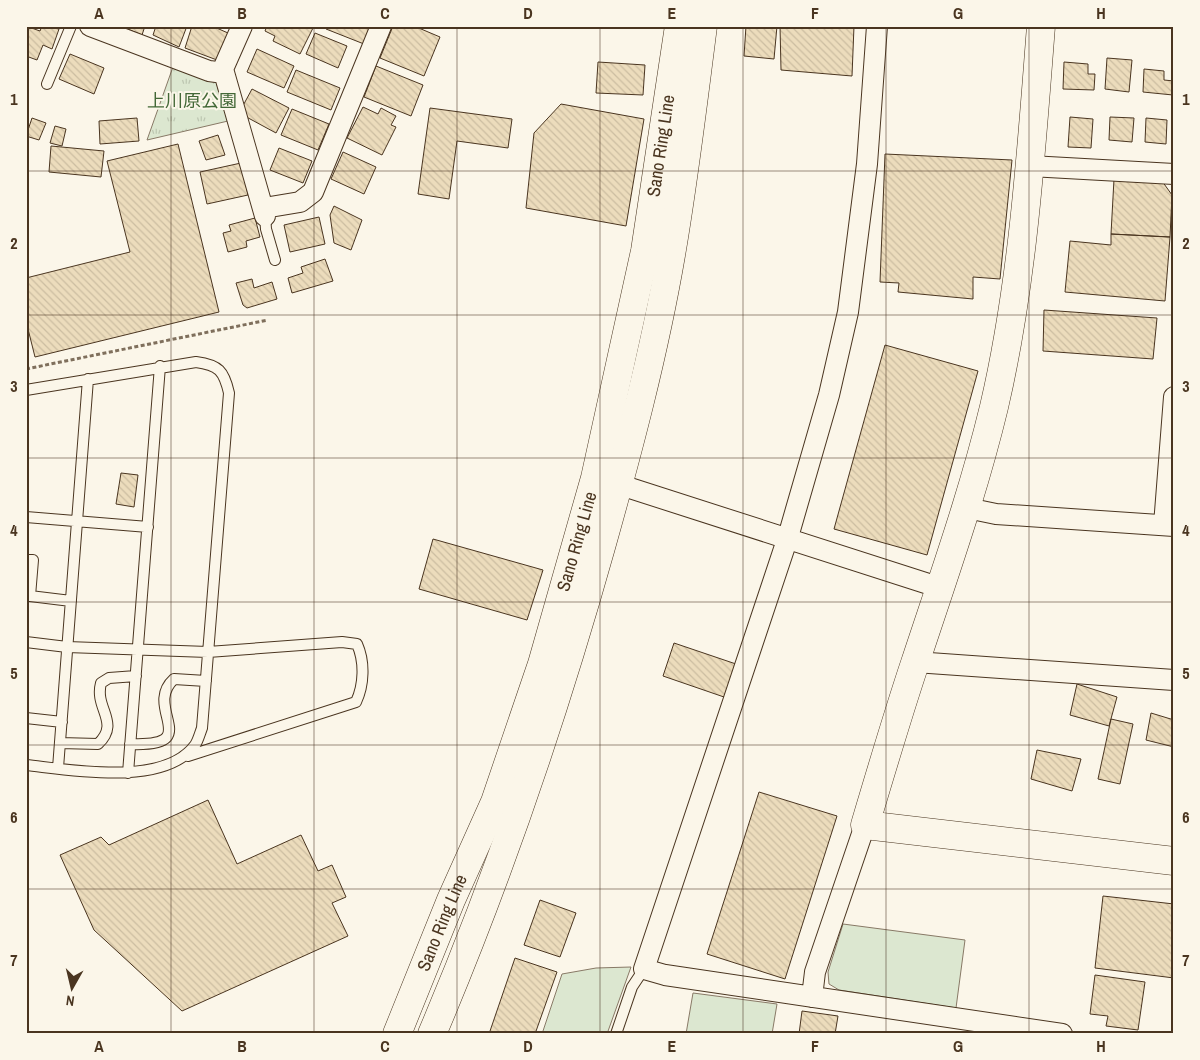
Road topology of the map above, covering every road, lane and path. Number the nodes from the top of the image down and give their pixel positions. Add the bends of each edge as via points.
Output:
1 (71, 26) edge
2 (90, 26) edge
3 (242, 26) edge
4 (381, 26) edge
5 (679, 26) edge
6 (704, 26) edge
7 (877, 26) edge
8 (1041, 26) edge
9 (224, 73) junction
10 (47, 84) dead end
11 (1030, 166) junction
12 (1174, 174) edge
13 (264, 212) junction
14 (275, 260) dead end
15 (268, 320) dead end
16 (160, 366) junction
17 (26, 369) edge
18 (88, 379) junction
19 (26, 390) edge
20 (1174, 397) edge
21 (607, 481) junction
22 (967, 508) junction
23 (26, 517) edge
24 (77, 521) junction
25 (1169, 525) edge
26 (148, 527) junction
27 (788, 537) junction
28 (26, 560) edge
29 (941, 588) junction
30 (71, 601) junction
31 (26, 642) edge
32 (67, 647) junction
33 (138, 649) junction
34 (208, 652) junction
35 (915, 662) junction
36 (136, 676) junction
37 (206, 680) junction
38 (1174, 680) edge
39 (26, 718) edge
40 (62, 722) junction
41 (60, 743) junction
42 (130, 744) junction
43 (180, 759) junction
44 (26, 765) edge
45 (58, 768) junction
46 (128, 772) junction
47 (864, 825) junction
48 (1174, 861) edge
49 (644, 969) junction
50 (812, 997) junction
51 (1019, 1031) edge
52 (397, 1034) edge
53 (432, 1034) edge
54 (616, 1034) edge
55 (1062, 1034) edge

1 - 10 lane
2 - 9 street via 209,71
3 - 9 street via 222,69
4 - 13 street via 313,192 300,202
5 - 21 main road, Sano Ring Line
6 - 21 main road, Sano Ring Line via 671,256 651,352
7 - 27 street via 867,164 848,312 830,395
8 - 11 main road
9 - 13 street
11 - 12 street
11 - 22 main road via 1012,313 994,405
13 - 14 lane
15 - 17 path
16 - 18 lane
16 - 26 lane
16 - 34 lane via 196,362 212,364 225,376 229,393
18 - 19 lane
18 - 24 lane
20 - 25 street
21 - 27 street
21 - 52 main road, Sano Ring Line via 495,802
21 - 53 main road, Sano Ring Line via 566,672 477,929
22 - 25 street via 996,514
22 - 29 main road
23 - 24 lane
24 - 26 lane
24 - 30 lane
26 - 33 lane
27 - 29 street
27 - 49 street
28 - 30 lane via 33,560 30,596
29 - 35 main road
30 - 32 lane
31 - 32 lane
32 - 33 lane
32 - 40 lane
33 - 34 lane
33 - 36 lane
34 - 37 lane
34 - 43 lane via 342,642 357,644 362,690 356,702
35 - 38 street
35 - 47 main road
36 - 41 lane via 109,678 101,683 100,702 109,721 98,744
36 - 42 lane
37 - 42 lane via 174,680 163,693 170,722 164,740 156,744
37 - 43 lane via 202,728 196,745
39 - 40 lane
40 - 41 lane
41 - 45 lane
42 - 46 lane
43 - 46 lane via 158,769
44 - 45 lane
45 - 46 lane
47 - 48 main road
47 - 50 street via 815,972
49 - 50 street
49 - 54 lane via 632,987
50 - 51 street
51 - 55 street

